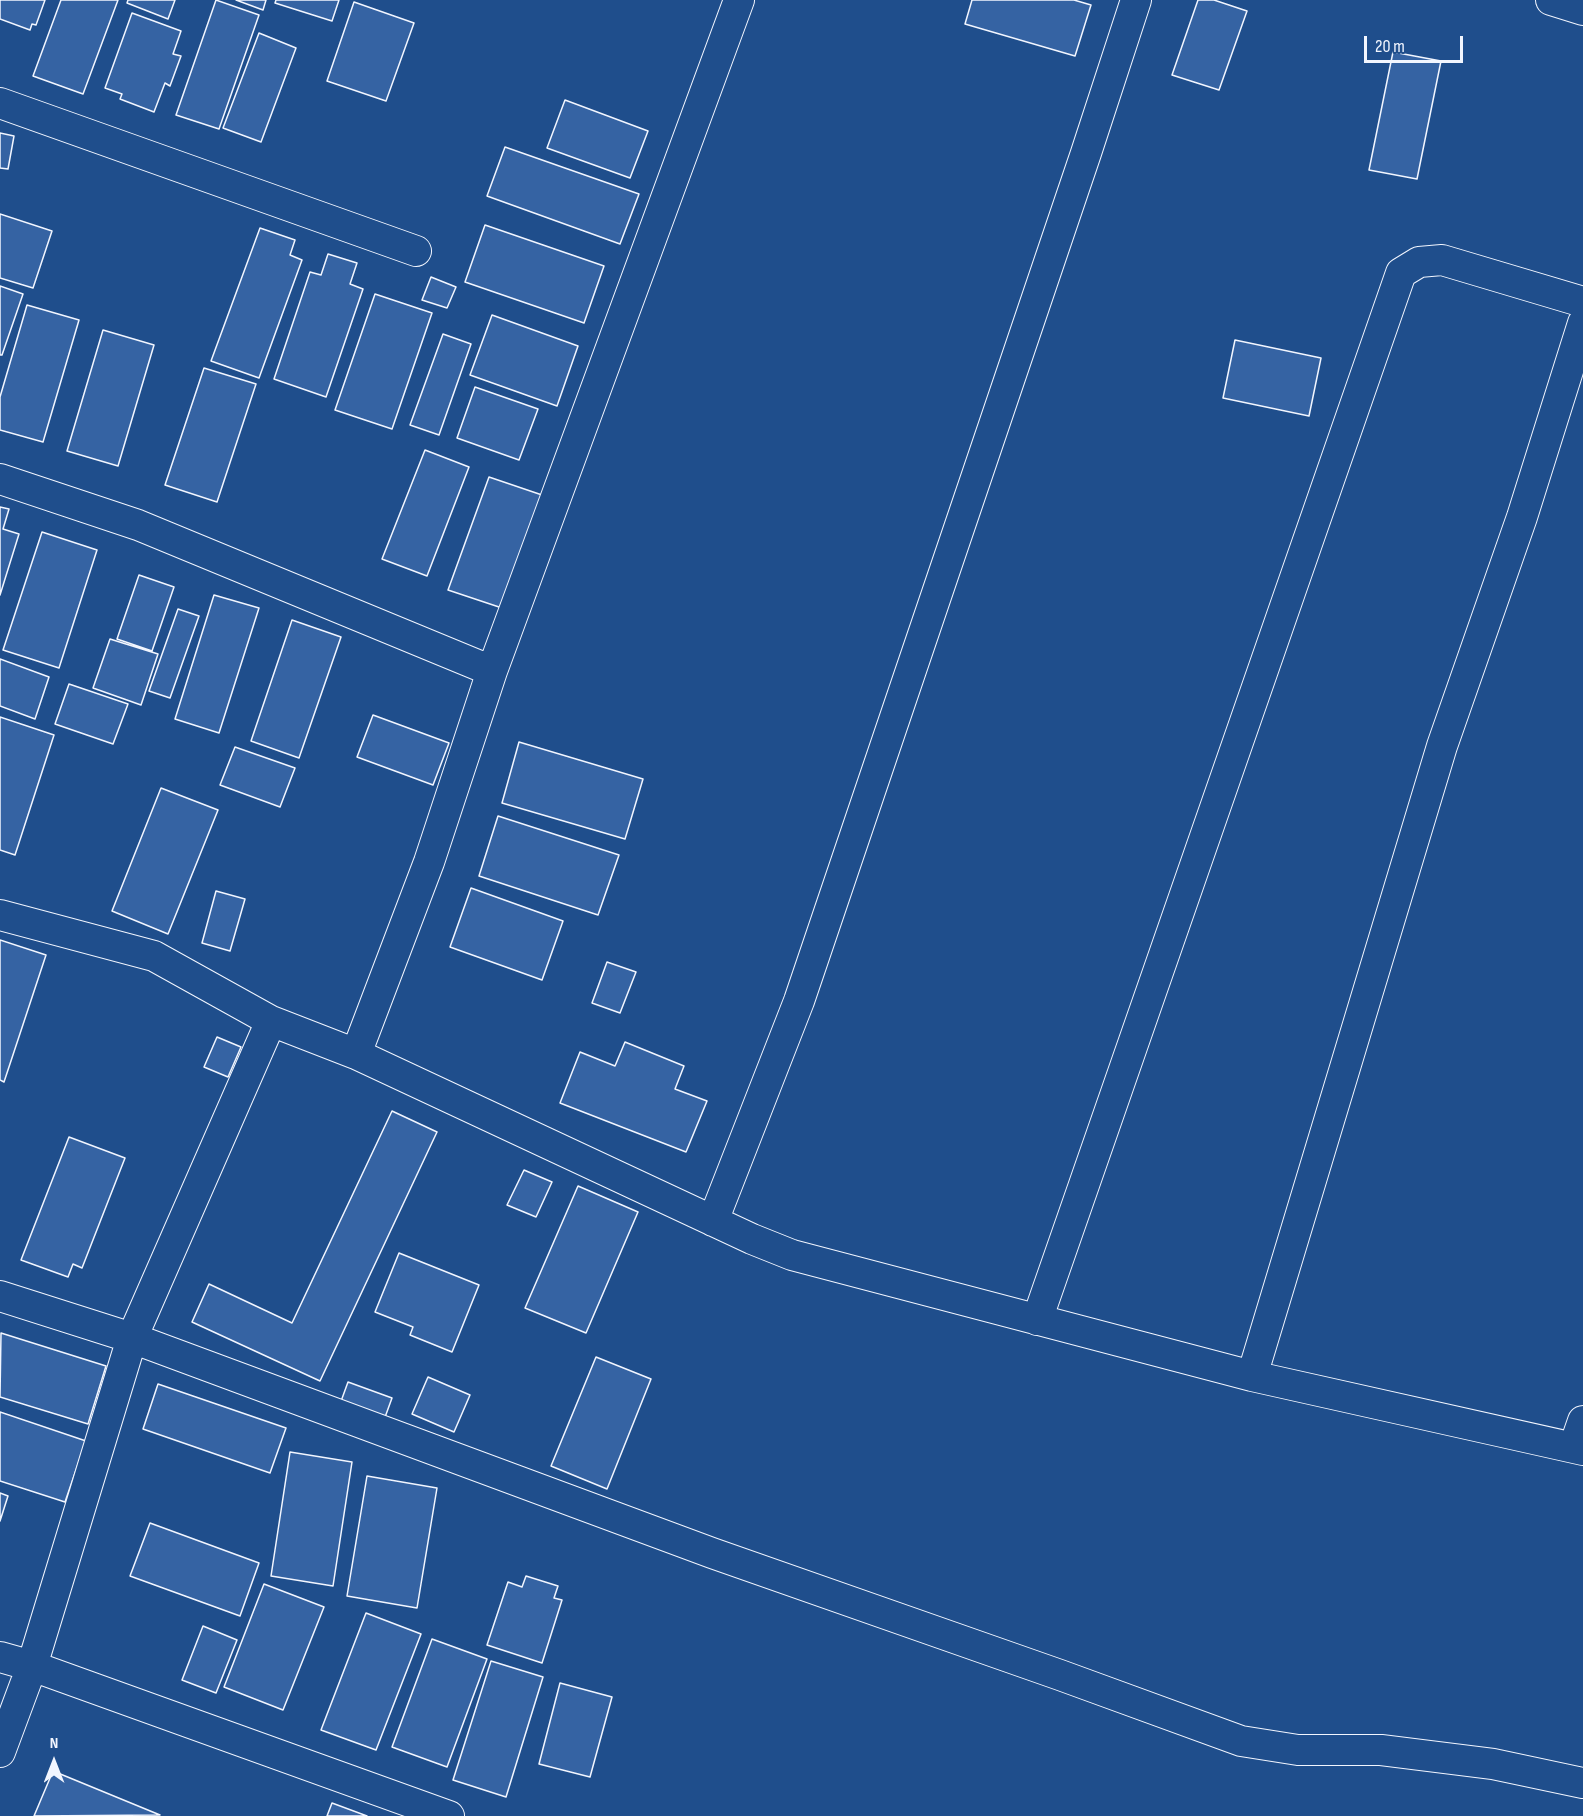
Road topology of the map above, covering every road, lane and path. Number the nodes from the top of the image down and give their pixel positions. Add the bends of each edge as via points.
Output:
1 (739, 0) edge
2 (1136, 0) edge
3 (1551, 0) edge
4 (1583, 10) edge
5 (0, 103) edge
6 (416, 251) dead end
7 (1583, 302) edge
8 (1583, 323) edge
9 (0, 479) edge
10 (492, 671) junction
11 (0, 915) edge
12 (271, 1021) junction
13 (356, 1054) junction
14 (713, 1221) junction
15 (0, 1296) edge
16 (1037, 1320) junction
17 (132, 1338) junction
18 (1252, 1376) junction
19 (1580, 1439) edge
20 (0, 1657) edge
21 (32, 1666) junction
22 (0, 1752) edge
23 (1583, 1783) edge
24 (449, 1816) edge

1 - 10 street
2 - 14 street via 799,1001
3 - 4 street
5 - 6 street
7 - 16 street via 1442,260 1419,262 1401,273
8 - 18 street via 1442,746
9 - 10 street via 138,525
10 - 13 street via 429,862
11 - 12 street via 154,956
12 - 13 street
12 - 17 street
13 - 14 street
14 - 16 street via 792,1255
15 - 17 street
16 - 18 street
17 - 21 street
17 - 23 street via 712,1553 1241,1741 1298,1750 1381,1750 1493,1764
18 - 19 street
20 - 21 street
21 - 22 street
21 - 24 street

